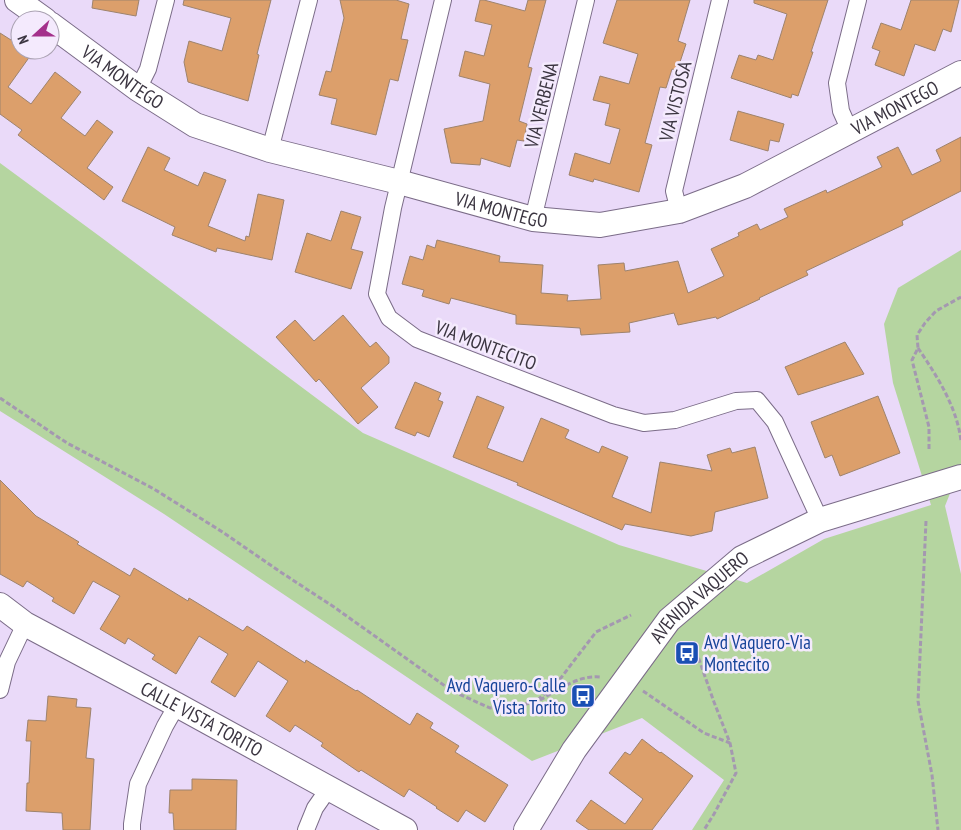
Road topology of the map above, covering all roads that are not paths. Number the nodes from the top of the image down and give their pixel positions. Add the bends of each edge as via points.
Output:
1 (17, 0) edge
2 (166, 0) edge
3 (308, 0) edge
4 (443, 0) edge
5 (586, 0) edge
6 (720, 0) edge
7 (858, 0) edge
8 (31, 10) edge
9 (60, 31) edge
10 (961, 73) edge
11 (138, 89) junction
12 (850, 131) junction
13 (270, 150) junction
14 (399, 182) junction
15 (679, 212) junction
16 (533, 219) junction
17 (961, 477) edge
18 (820, 520) junction
19 (0, 605) edge
20 (25, 624) junction
21 (0, 690) edge
22 (177, 705) junction
23 (329, 788) junction
24 (132, 830) edge
25 (306, 830) edge
26 (405, 830) edge
27 (526, 830) edge

1 - 8 street
2 - 11 street via 148,69
3 - 13 street
4 - 14 street, VIA MONTECITO
5 - 16 street, VIA VERBENA
6 - 15 street, VIA VISTOSA via 674,191
7 - 12 street via 837,83 840,111
9 - 11 street, VIA MONTEGO
10 - 12 street, VIA MONTEGO
11 - 13 street, VIA MONTEGO via 195,125
12 - 15 street, VIA MONTEGO via 745,186
13 - 14 street, VIA MONTEGO
14 - 16 street, VIA MONTEGO
14 - 18 street, VIA MONTECITO via 377,294 389,318 416,340 613,416 644,423 675,420 736,401 757,400 776,422
15 - 16 street, VIA MONTEGO via 600,225
17 - 18 street, AVENIDA VAQUERO
18 - 27 street, AVENIDA VAQUERO via 742,558 669,620 574,750
19 - 20 street, CALLE VISTA TORITO
20 - 21 street via 7,662
20 - 22 street, CALLE VISTA TORITO
22 - 23 street, CALLE VISTA TORITO
22 - 24 street via 138,784
23 - 25 street via 315,808
23 - 26 street, CALLE VISTA TORITO

